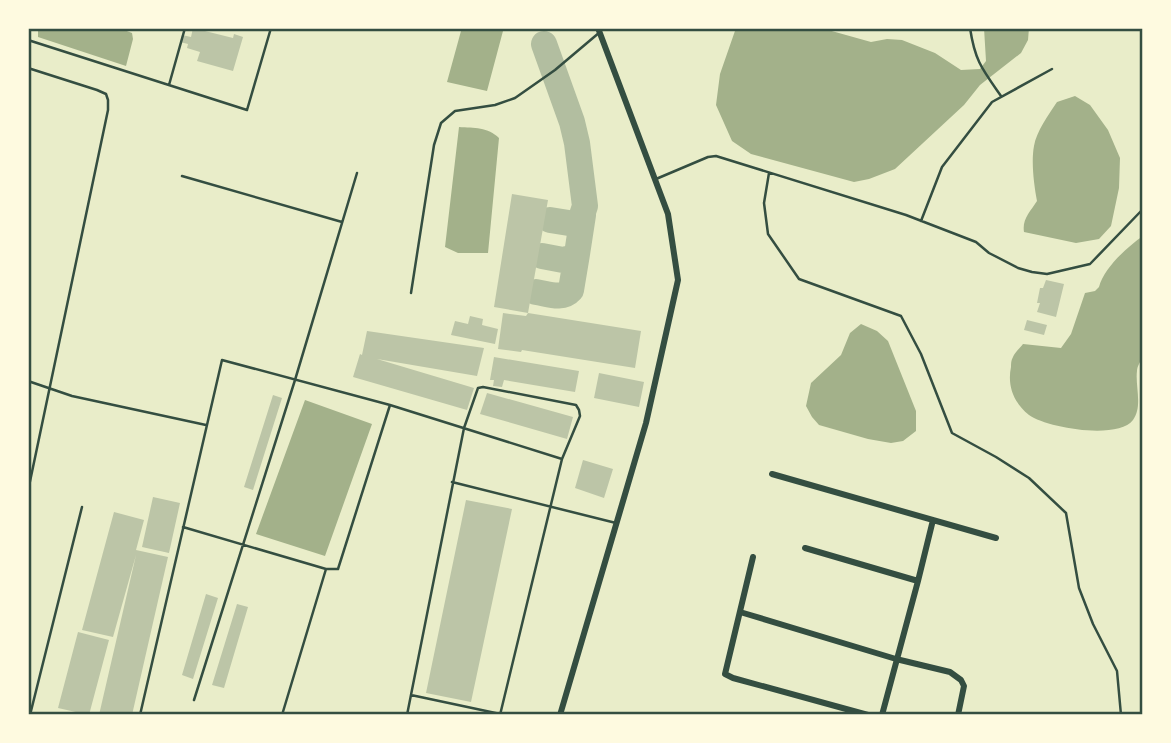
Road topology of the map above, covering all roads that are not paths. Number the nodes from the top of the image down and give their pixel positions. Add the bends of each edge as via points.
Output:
1 (185, 28) edge
2 (271, 28) edge
3 (970, 28) edge
4 (599, 30) edge
5 (28, 40) edge
6 (28, 68) edge
7 (1052, 69) dead end
8 (169, 85) junction
9 (1001, 96) junction
10 (357, 173) dead end
11 (769, 173) junction
12 (182, 176) dead end
13 (656, 179) junction
14 (1143, 209) edge
15 (921, 221) junction
16 (342, 222) junction
17 (411, 293) dead end
18 (295, 380) junction
19 (28, 381) edge
20 (49, 389) junction
21 (390, 405) junction
22 (206, 425) junction
23 (464, 428) junction
24 (562, 459) junction
25 (772, 474) dead end
26 (452, 482) junction
27 (28, 491) edge
28 (550, 506) junction
29 (82, 507) dead end
30 (933, 520) junction
31 (617, 523) junction
32 (183, 527) junction
33 (996, 538) dead end
34 (242, 544) junction
35 (806, 548) dead end
36 (753, 557) dead end
37 (326, 569) junction
38 (918, 581) junction
39 (740, 612) junction
40 (896, 659) junction
41 (411, 695) junction
42 (194, 700) dead end
43 (30, 715) edge
44 (140, 715) edge
45 (282, 715) edge
46 (407, 715) edge
47 (501, 715) edge
48 (560, 715) edge
49 (868, 715) edge
50 (882, 715) edge
51 (958, 715) edge
52 (1121, 715) edge

1 - 8 lane
2 - 8 lane via 247,110
3 - 9 lane via 979,65
4 - 13 street
4 - 17 lane via 515,98 455,111 441,123
5 - 8 lane
6 - 20 lane via 97,90 108,100
7 - 9 lane
9 - 15 lane via 942,167
10 - 16 lane
11 - 13 lane via 711,156
11 - 15 lane
11 - 52 lane via 764,203 768,234 799,279 901,316 952,433 1029,478 1066,513 1079,588 1117,671
12 - 16 lane
13 - 31 street via 668,214 678,280 646,423
14 - 15 lane via 1090,264 1047,274 1018,268 976,242
16 - 18 lane
18 - 21 lane
18 - 22 lane via 222,360
18 - 34 lane
19 - 20 lane
20 - 22 lane
20 - 27 lane
21 - 23 lane
21 - 37 lane via 338,569
22 - 32 lane
23 - 24 lane
23 - 24 lane via 480,387 576,405 580,416
23 - 26 lane
24 - 28 lane
25 - 30 street
26 - 28 lane
26 - 41 lane
28 - 31 lane
28 - 47 lane
29 - 43 lane
30 - 33 street
30 - 38 street
31 - 48 street
32 - 34 lane
32 - 44 lane
34 - 37 lane
34 - 42 lane
35 - 38 street
36 - 39 street
37 - 45 lane
38 - 40 street
39 - 40 street
39 - 49 street via 727,676
40 - 50 street
40 - 51 street via 950,672 961,680 964,686
41 - 46 lane
41 - 47 lane

